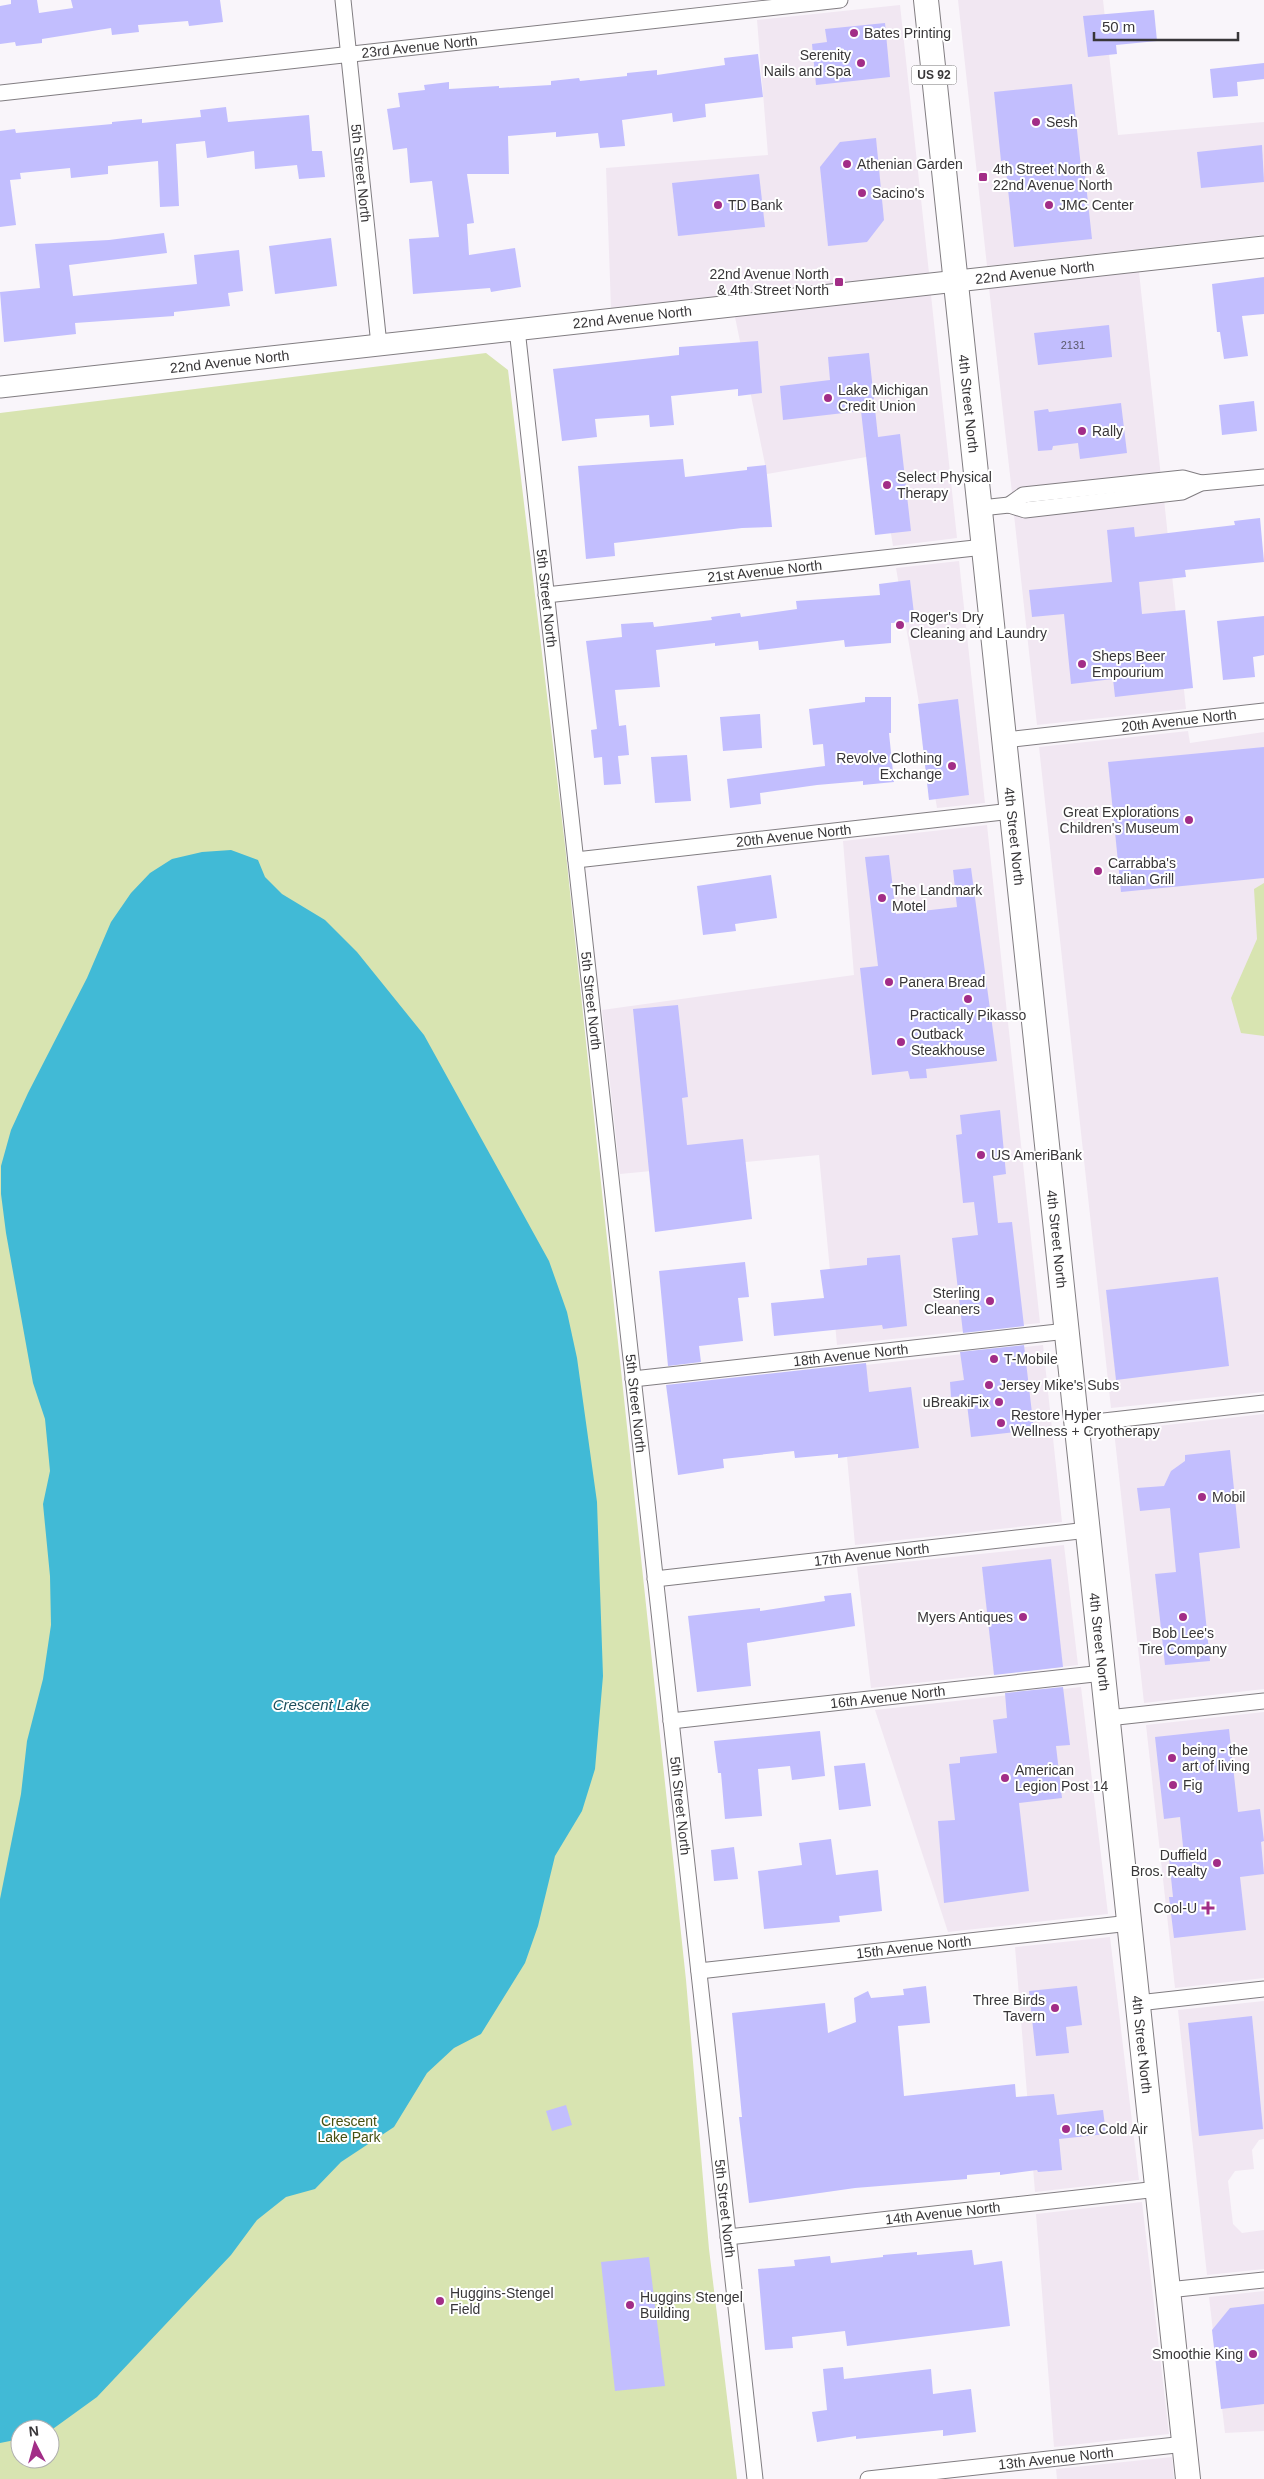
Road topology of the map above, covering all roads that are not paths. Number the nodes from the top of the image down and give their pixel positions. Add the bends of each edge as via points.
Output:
1 (343, 0) edge
2 (840, 0) edge
3 (926, 0) edge
4 (350, 54) junction
5 (0, 93) edge
6 (1264, 247) edge
7 (956, 281) junction
8 (517, 329) junction
9 (379, 345) junction
10 (0, 387) edge
11 (1264, 477) edge
12 (981, 508) junction
13 (984, 547) junction
14 (546, 595) junction
15 (1264, 711) edge
16 (1005, 740) junction
17 (1012, 811) junction
18 (576, 860) junction
19 (1067, 1331) junction
20 (633, 1379) junction
21 (1264, 1403) edge
22 (1077, 1424) junction
23 (1088, 1530) junction
24 (655, 1578) junction
25 (1103, 1673) junction
26 (1264, 1701) edge
27 (1108, 1718) junction
28 (671, 1721) junction
29 (1130, 1923) junction
30 (699, 1971) junction
31 (1264, 1990) edge
32 (1138, 2003) junction
33 (1158, 2189) junction
34 (728, 2237) junction
35 (1264, 2280) edge
36 (1168, 2290) junction
37 (1185, 2444) junction
38 (755, 2479) edge
39 (868, 2479) edge
40 (1188, 2479) edge

1 - 4 street, 5th Street North
2 - 4 street, 23rd Avenue North
3 - 7 main road, 4th Street North / US 92
4 - 5 street, 23rd Avenue North
4 - 9 street, 5th Street North
6 - 7 main road, 22nd Avenue North
7 - 8 main road, 22nd Avenue North
7 - 12 main road, 4th Street North / US 92
8 - 9 main road, 22nd Avenue North
8 - 14 street, 5th Street North
9 - 10 main road, 22nd Avenue North
11 - 12 street via 1201,483 1184,478 1032,494 1023,495 1009,505
12 - 13 main road, 4th Street North / US 92
13 - 14 street, 21st Avenue North
13 - 16 main road, 4th Street North / US 92
14 - 18 street, 5th Street North
15 - 16 street, 20th Avenue North
16 - 17 main road, 4th Street North / US 92
17 - 18 street, 20th Avenue North
17 - 19 main road, 4th Street North / US 92
18 - 20 street, 5th Street North
19 - 20 street, 18th Avenue North
19 - 22 main road, 4th Street North / US 92
20 - 24 street, 5th Street North
21 - 22 street
22 - 23 main road, 4th Street North / US 92
23 - 24 street, 17th Avenue North
23 - 25 main road, 4th Street North / US 92
24 - 28 street, 5th Street North
25 - 27 main road, 4th Street North / US 92
25 - 28 street, 16th Avenue North
26 - 27 street
27 - 29 main road, 4th Street North / US 92
28 - 30 street, 5th Street North
29 - 30 street, 15th Avenue North
29 - 32 main road, 4th Street North / US 92
30 - 34 street, 5th Street North
31 - 32 street
32 - 33 main road, 4th Street North / US 92
33 - 34 street, 14th Avenue North
33 - 36 main road, 4th Street North / US 92
34 - 38 street, 5th Street North
35 - 36 street
36 - 37 main road, 4th Street North / US 92
37 - 39 street, 13th Avenue North
37 - 40 main road, 4th Street North / US 92

